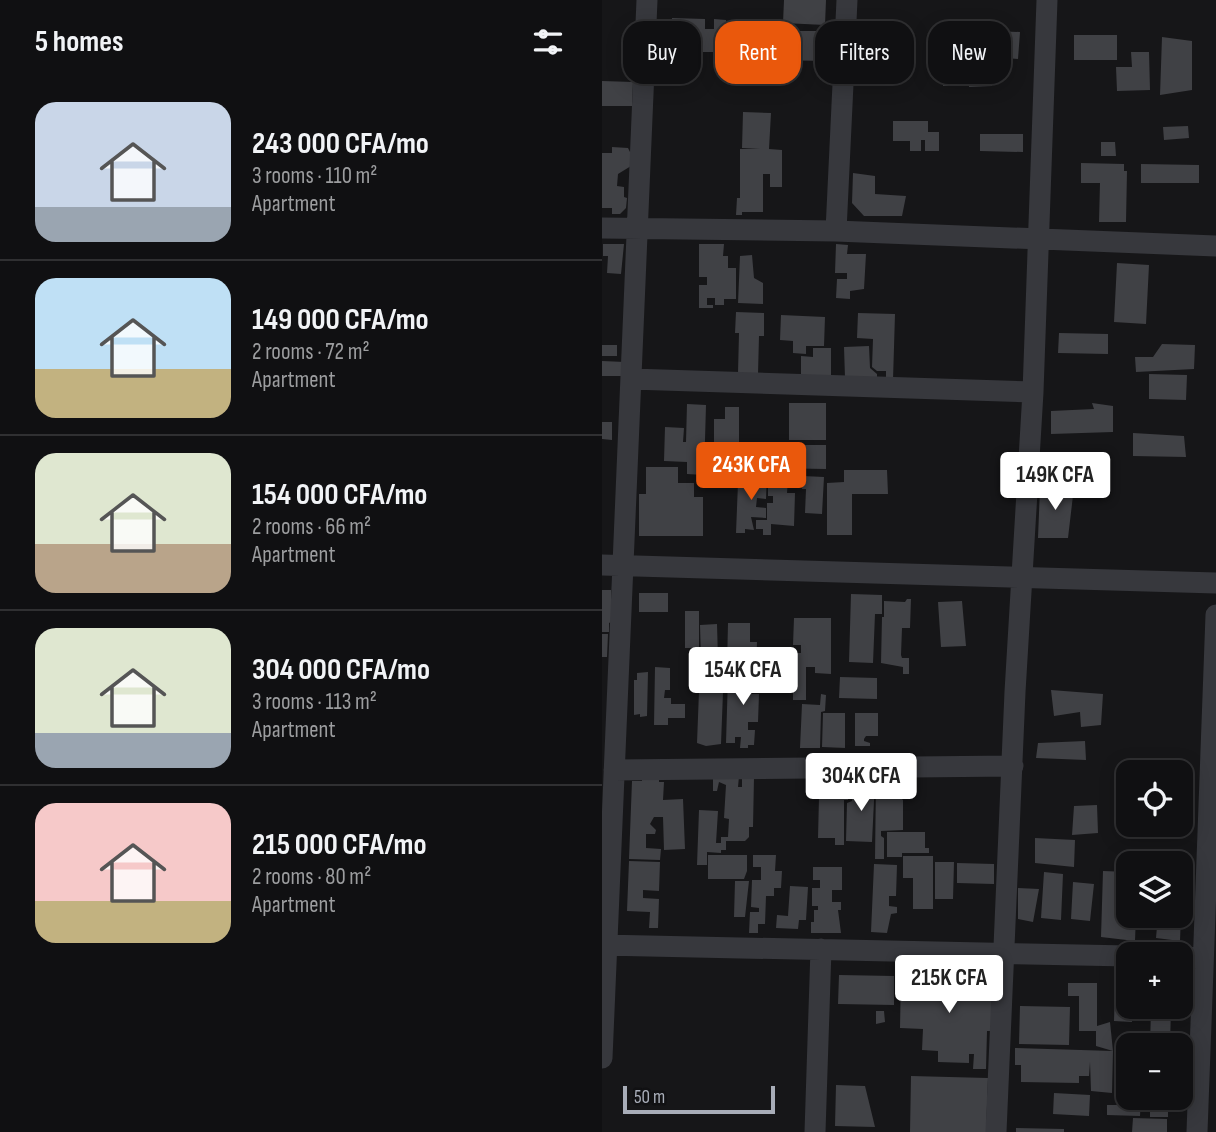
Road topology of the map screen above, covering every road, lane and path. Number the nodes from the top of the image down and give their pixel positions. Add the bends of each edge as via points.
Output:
1 (647, 0) edge
2 (847, 0) edge
3 (1047, 0) edge
4 (602, 228) edge
5 (637, 229) junction
6 (836, 231) junction
7 (1038, 241) junction
8 (1216, 246) edge
9 (631, 379) junction
10 (1033, 392) junction
11 (613, 565) edge
12 (1022, 577) junction
13 (1216, 583) edge
14 (1216, 615) edge
15 (1013, 766) junction
16 (614, 770) junction
17 (604, 945) edge
18 (821, 949) junction
19 (1004, 953) junction
20 (1116, 956) edge
21 (1193, 958) edge
22 (1203, 958) junction
23 (602, 1058) edge
24 (815, 1132) edge
25 (996, 1132) edge
26 (1197, 1132) edge

1 - 5 street
2 - 6 street
3 - 7 street
4 - 5 street
5 - 6 street
5 - 9 street
6 - 7 street
7 - 8 street
7 - 10 street
9 - 10 street
9 - 11 street
10 - 12 street
11 - 12 street
11 - 16 street
12 - 13 street
12 - 15 street
14 - 22 street
15 - 16 street
15 - 19 street
16 - 17 street
17 - 18 street
17 - 23 street
18 - 19 street
18 - 24 street
19 - 20 street
19 - 25 street
21 - 22 street
22 - 26 street

